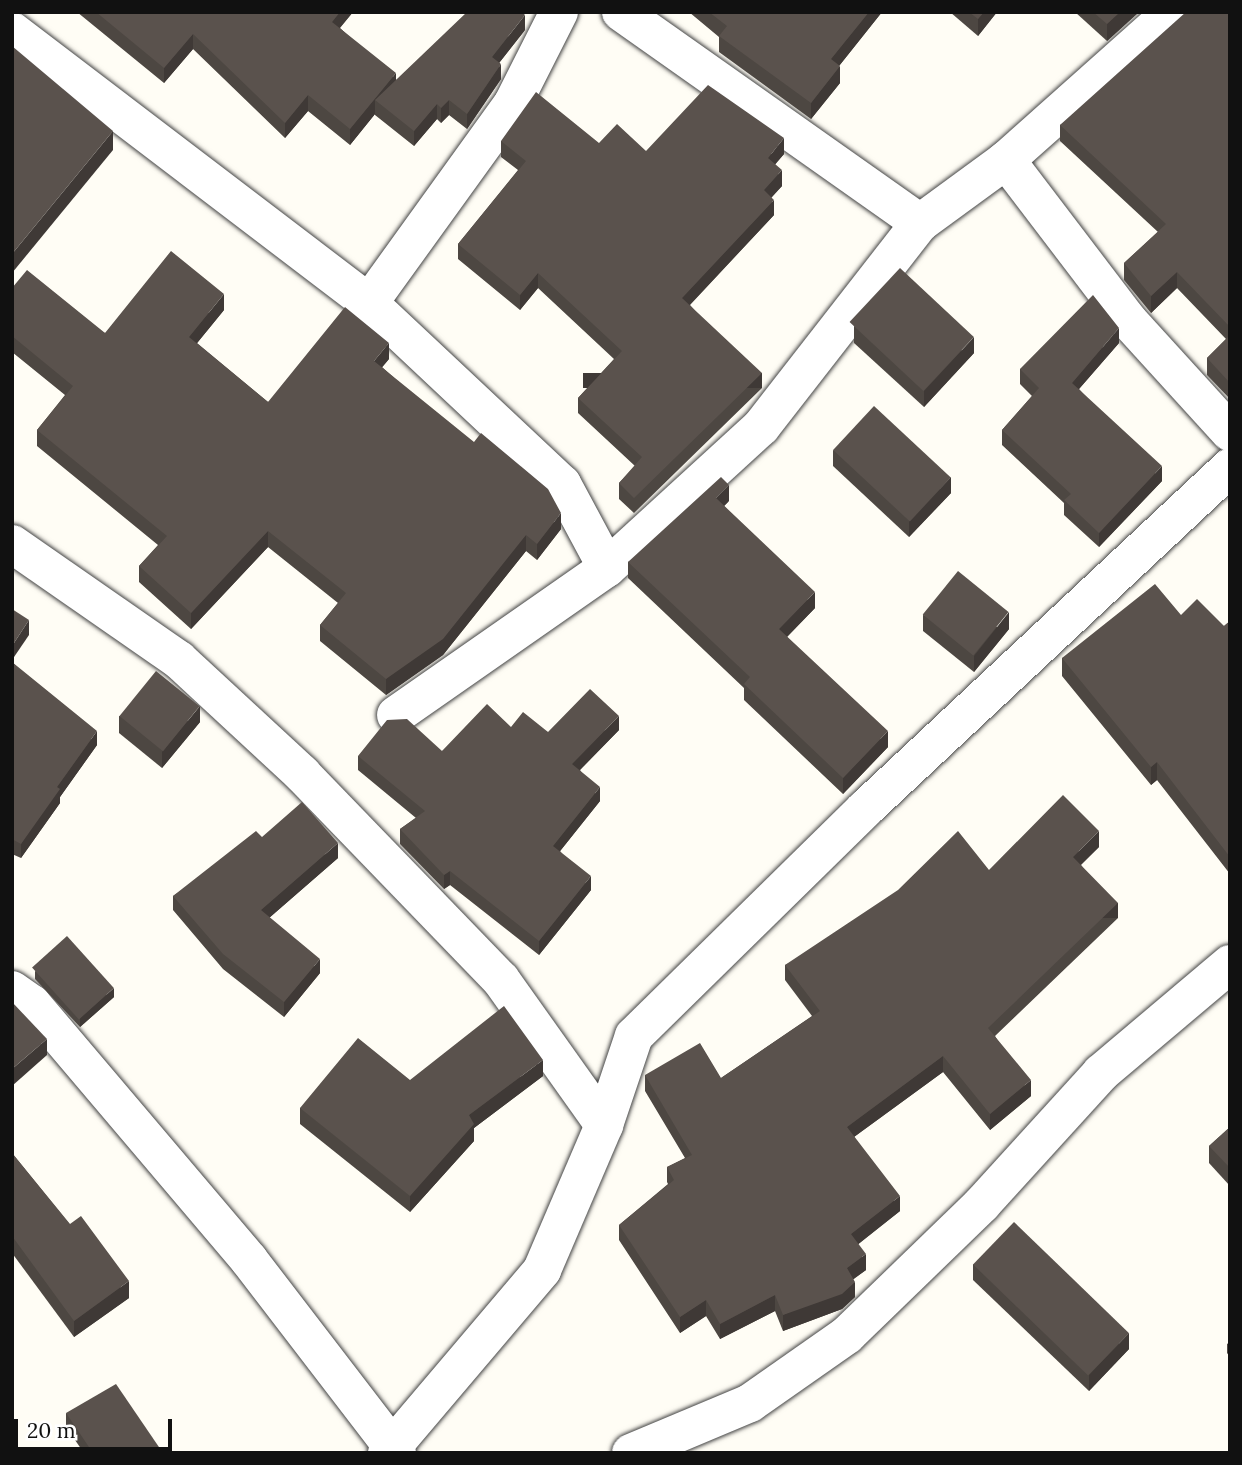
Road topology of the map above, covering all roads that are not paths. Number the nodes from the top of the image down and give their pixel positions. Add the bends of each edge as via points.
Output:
1 (559, 12) edge
2 (621, 12) edge
3 (1172, 12) edge
4 (12, 31) edge
5 (1006, 160) junction
6 (920, 223) junction
7 (369, 303) junction
8 (1230, 432) edge
9 (1230, 468) edge
10 (12, 544) edge
11 (607, 568) junction
12 (396, 715) dead end
13 (1230, 964) edge
14 (12, 990) edge
15 (604, 1125) junction
16 (393, 1451) edge
17 (631, 1453) edge

1 - 7 street via 513,103
2 - 6 street
3 - 5 street
4 - 7 street
5 - 6 street
5 - 8 street via 1127,319
6 - 11 street via 761,427
7 - 11 street via 562,484
9 - 15 street via 865,809 634,1036
10 - 15 street via 179,660 302,774 501,980
11 - 12 street
13 - 17 street via 1101,1073 982,1204 847,1335 750,1403 652,1448
14 - 16 street via 32,1004 248,1260
15 - 16 street via 542,1270

